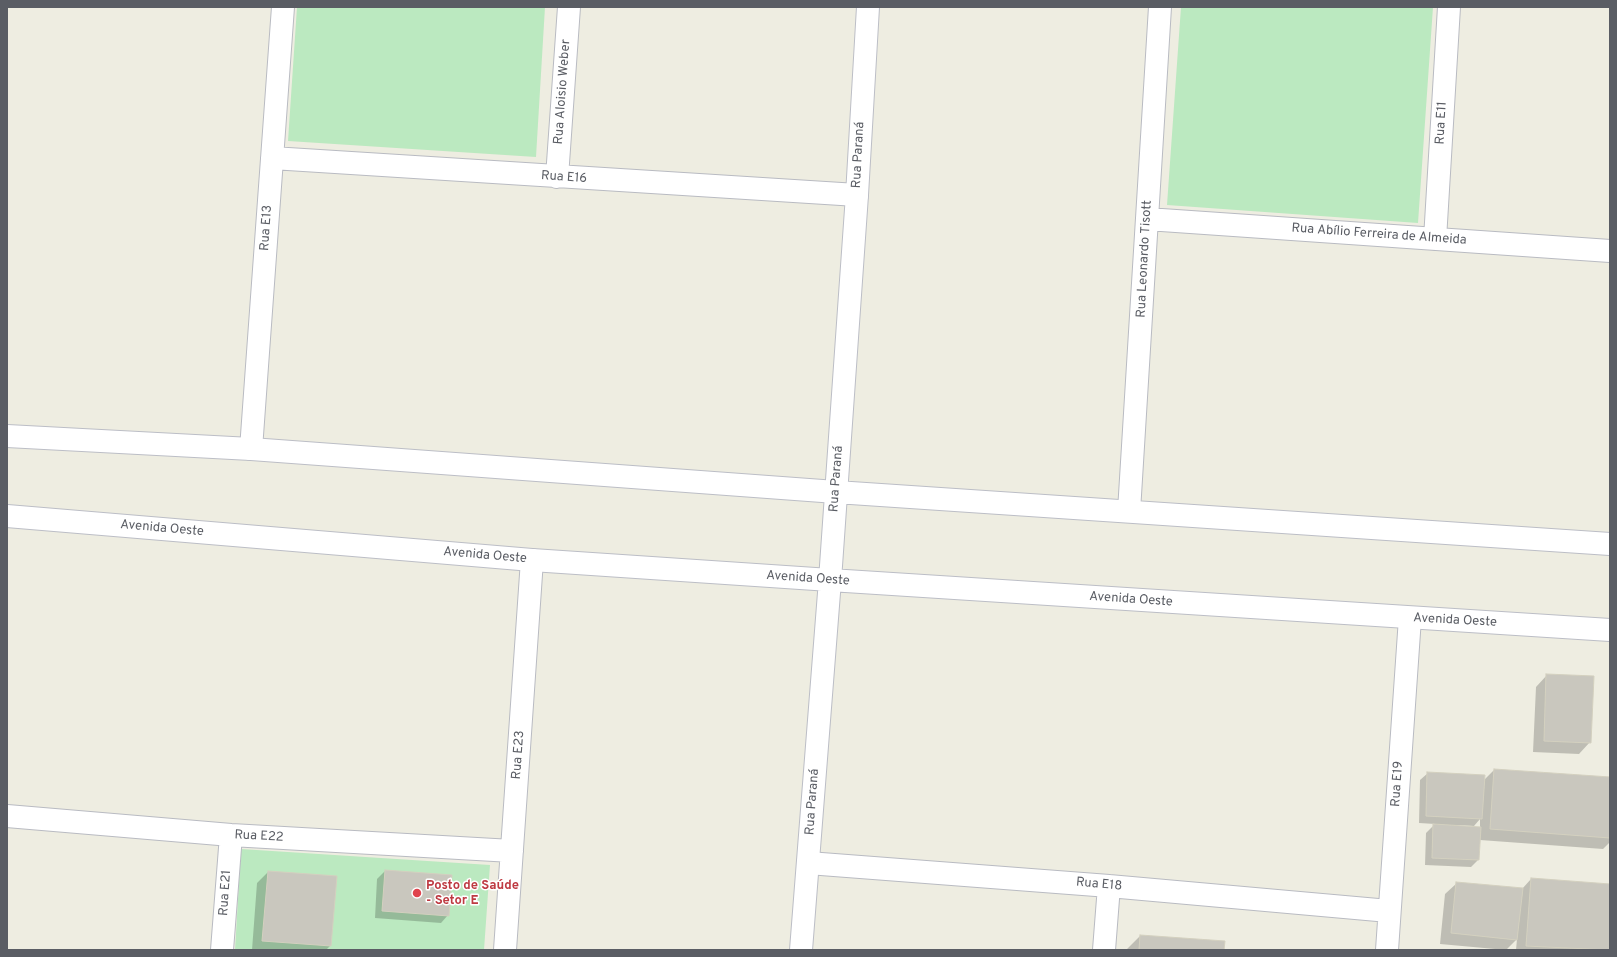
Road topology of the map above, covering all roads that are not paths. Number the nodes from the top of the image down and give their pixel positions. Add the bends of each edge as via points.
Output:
1 (283, 7) edge
2 (569, 7) edge
3 (868, 7) edge
4 (1160, 7) edge
5 (1449, 7) edge
6 (272, 158) junction
7 (557, 177) junction
8 (857, 195) junction
9 (1147, 219) junction
10 (1435, 239) junction
11 (1610, 251) edge
12 (7, 436) edge
13 (251, 449) junction
14 (836, 492) junction
15 (1129, 511) junction
16 (7, 516) edge
17 (1610, 544) edge
18 (532, 560) junction
19 (830, 580) junction
20 (1410, 618) junction
21 (1610, 630) edge
22 (7, 816) edge
23 (230, 835) junction
24 (512, 851) junction
25 (808, 863) junction
26 (1109, 886) junction
27 (1389, 911) junction
28 (222, 950) edge
29 (505, 950) edge
30 (801, 950) edge
31 (1104, 950) edge
32 (1386, 950) edge

1 - 6 street, Rua E13
2 - 7 street, Rua Aloisio Weber
3 - 8 street, Rua Paraná
4 - 9 street, Rua Leonardo Tisott
5 - 10 street, Rua E11
6 - 7 street, Rua E16
6 - 13 street, Rua E13
7 - 8 street, Rua E16
8 - 14 street, Rua Paraná
9 - 10 street, Rua Abílio Ferreira de Almeida
9 - 15 street, Rua Leonardo Tisott
10 - 11 street, Rua Abílio Ferreira de Almeida
12 - 13 street
13 - 14 street
14 - 15 street
14 - 19 street, Rua Paraná
15 - 17 street
16 - 18 street, Avenida Oeste
18 - 19 street, Avenida Oeste
18 - 24 street, Rua E23
19 - 20 street, Avenida Oeste
19 - 25 street, Rua Paraná
20 - 21 street, Avenida Oeste
20 - 27 street, Rua E19
22 - 23 street, Rua E22
23 - 24 street, Rua E22
23 - 28 street, Rua E21
24 - 29 street, Rua E23
25 - 26 street, Rua E18
25 - 30 street, Rua Paraná
26 - 27 street, Rua E18
26 - 31 street
27 - 32 street, Rua E19

